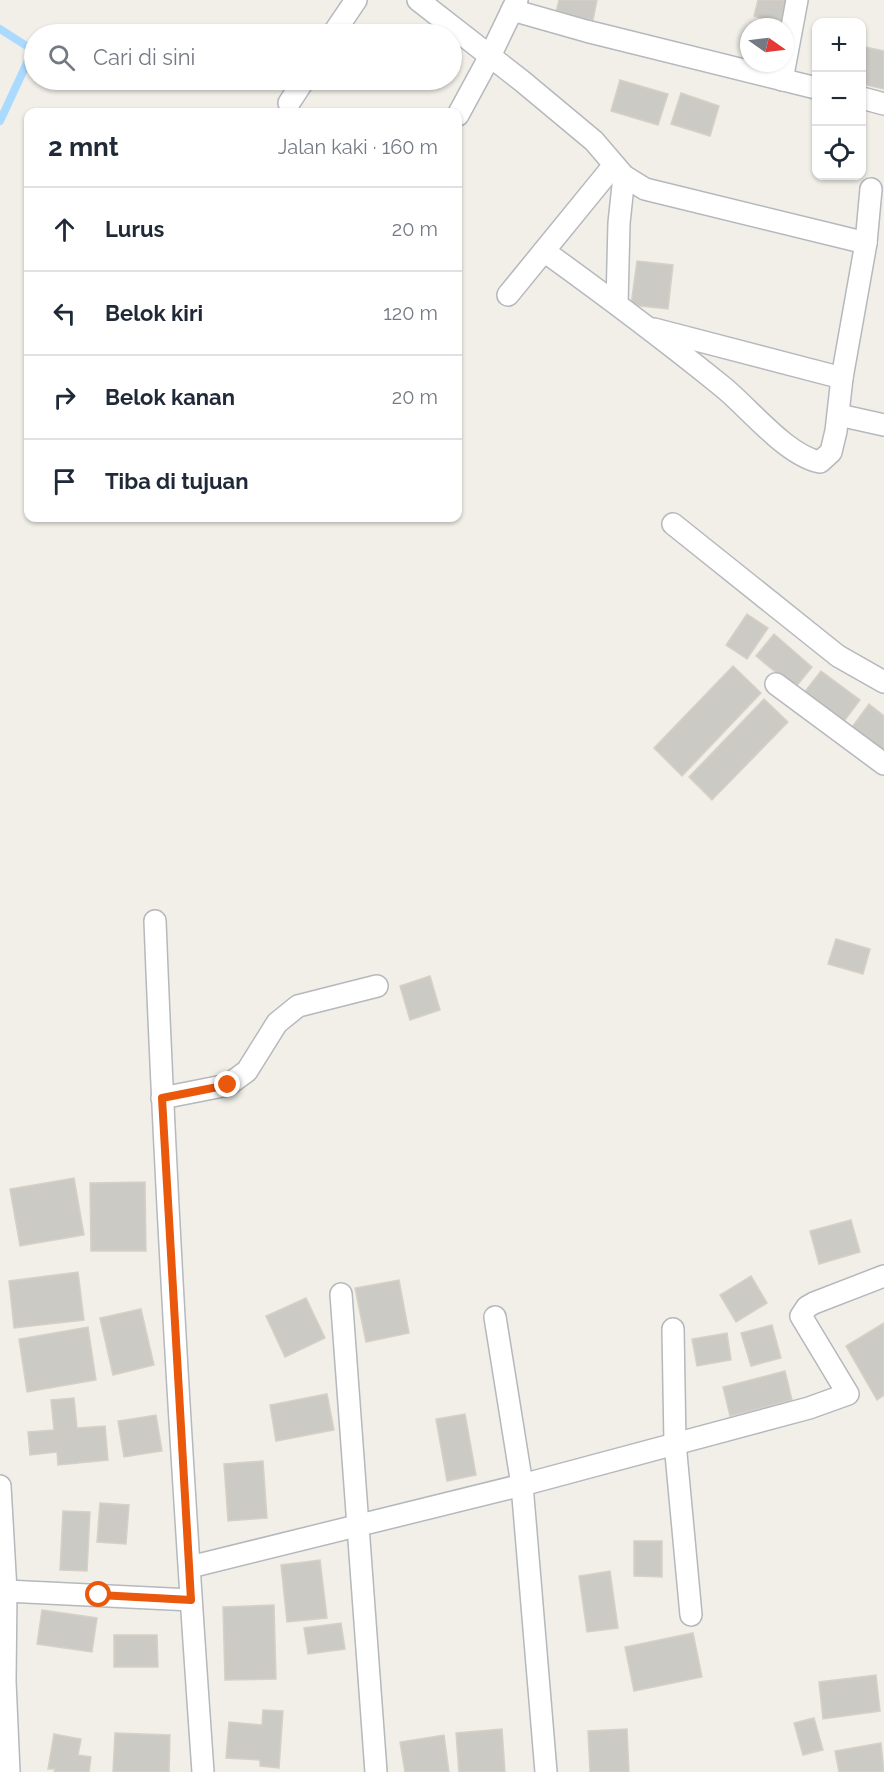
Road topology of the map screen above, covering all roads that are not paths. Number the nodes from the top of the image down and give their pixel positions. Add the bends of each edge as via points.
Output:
1 (356, 0) edge
2 (418, 0) edge
3 (797, 0) edge
4 (514, 5) edge
5 (340, 24) edge
6 (449, 24) edge
7 (462, 34) edge
8 (490, 56) junction
9 (782, 80) junction
10 (812, 87) edge
11 (298, 90) edge
12 (866, 99) edge
13 (290, 103) dead end
14 (884, 104) edge
15 (462, 108) edge
16 (619, 171) junction
17 (871, 189) dead end
18 (866, 243) junction
19 (544, 250) junction
20 (508, 295) dead end
21 (617, 304) junction
22 (645, 326) junction
23 (842, 378) junction
24 (839, 416) junction
25 (884, 425) edge
26 (673, 524) dead end
27 (884, 682) edge
28 (776, 684) dead end
29 (884, 764) edge
30 (155, 921) dead end
31 (377, 986) dead end
32 (162, 1098) junction
33 (884, 1276) edge
34 (341, 1294) dead end
35 (495, 1317) dead end
36 (673, 1329) dead end
37 (675, 1443) junction
38 (0, 1485) edge
39 (522, 1485) junction
40 (358, 1525) junction
41 (190, 1567) junction
42 (6, 1591) junction
43 (191, 1600) junction
44 (691, 1615) dead end
45 (3, 1681) edge
46 (9, 1772) edge
47 (203, 1772) edge
48 (376, 1772) edge
49 (546, 1772) edge

1 - 5 street
2 - 6 street
3 - 9 street
4 - 8 street
4 - 9 street via 586,31
7 - 8 street
8 - 15 street
8 - 16 street via 594,141
9 - 10 street
11 - 13 street
12 - 14 street
16 - 18 street via 645,189
16 - 19 street
16 - 21 street
17 - 18 street
18 - 23 street
19 - 20 street
19 - 21 street
21 - 22 street
22 - 23 street
22 - 24 street via 810,460 820,462 831,452
23 - 24 street
24 - 25 street
26 - 27 street via 838,656
28 - 29 street
30 - 32 street
31 - 32 street via 298,1006 277,1023 247,1071 228,1085
32 - 41 street
33 - 37 street via 814,1303 801,1316 848,1394
34 - 40 street
35 - 39 street
36 - 37 street
37 - 39 street
37 - 44 street
38 - 42 street
39 - 40 street
39 - 49 street
40 - 41 street
40 - 48 street
41 - 43 street
42 - 43 street
42 - 45 street
43 - 47 street
45 - 46 street

